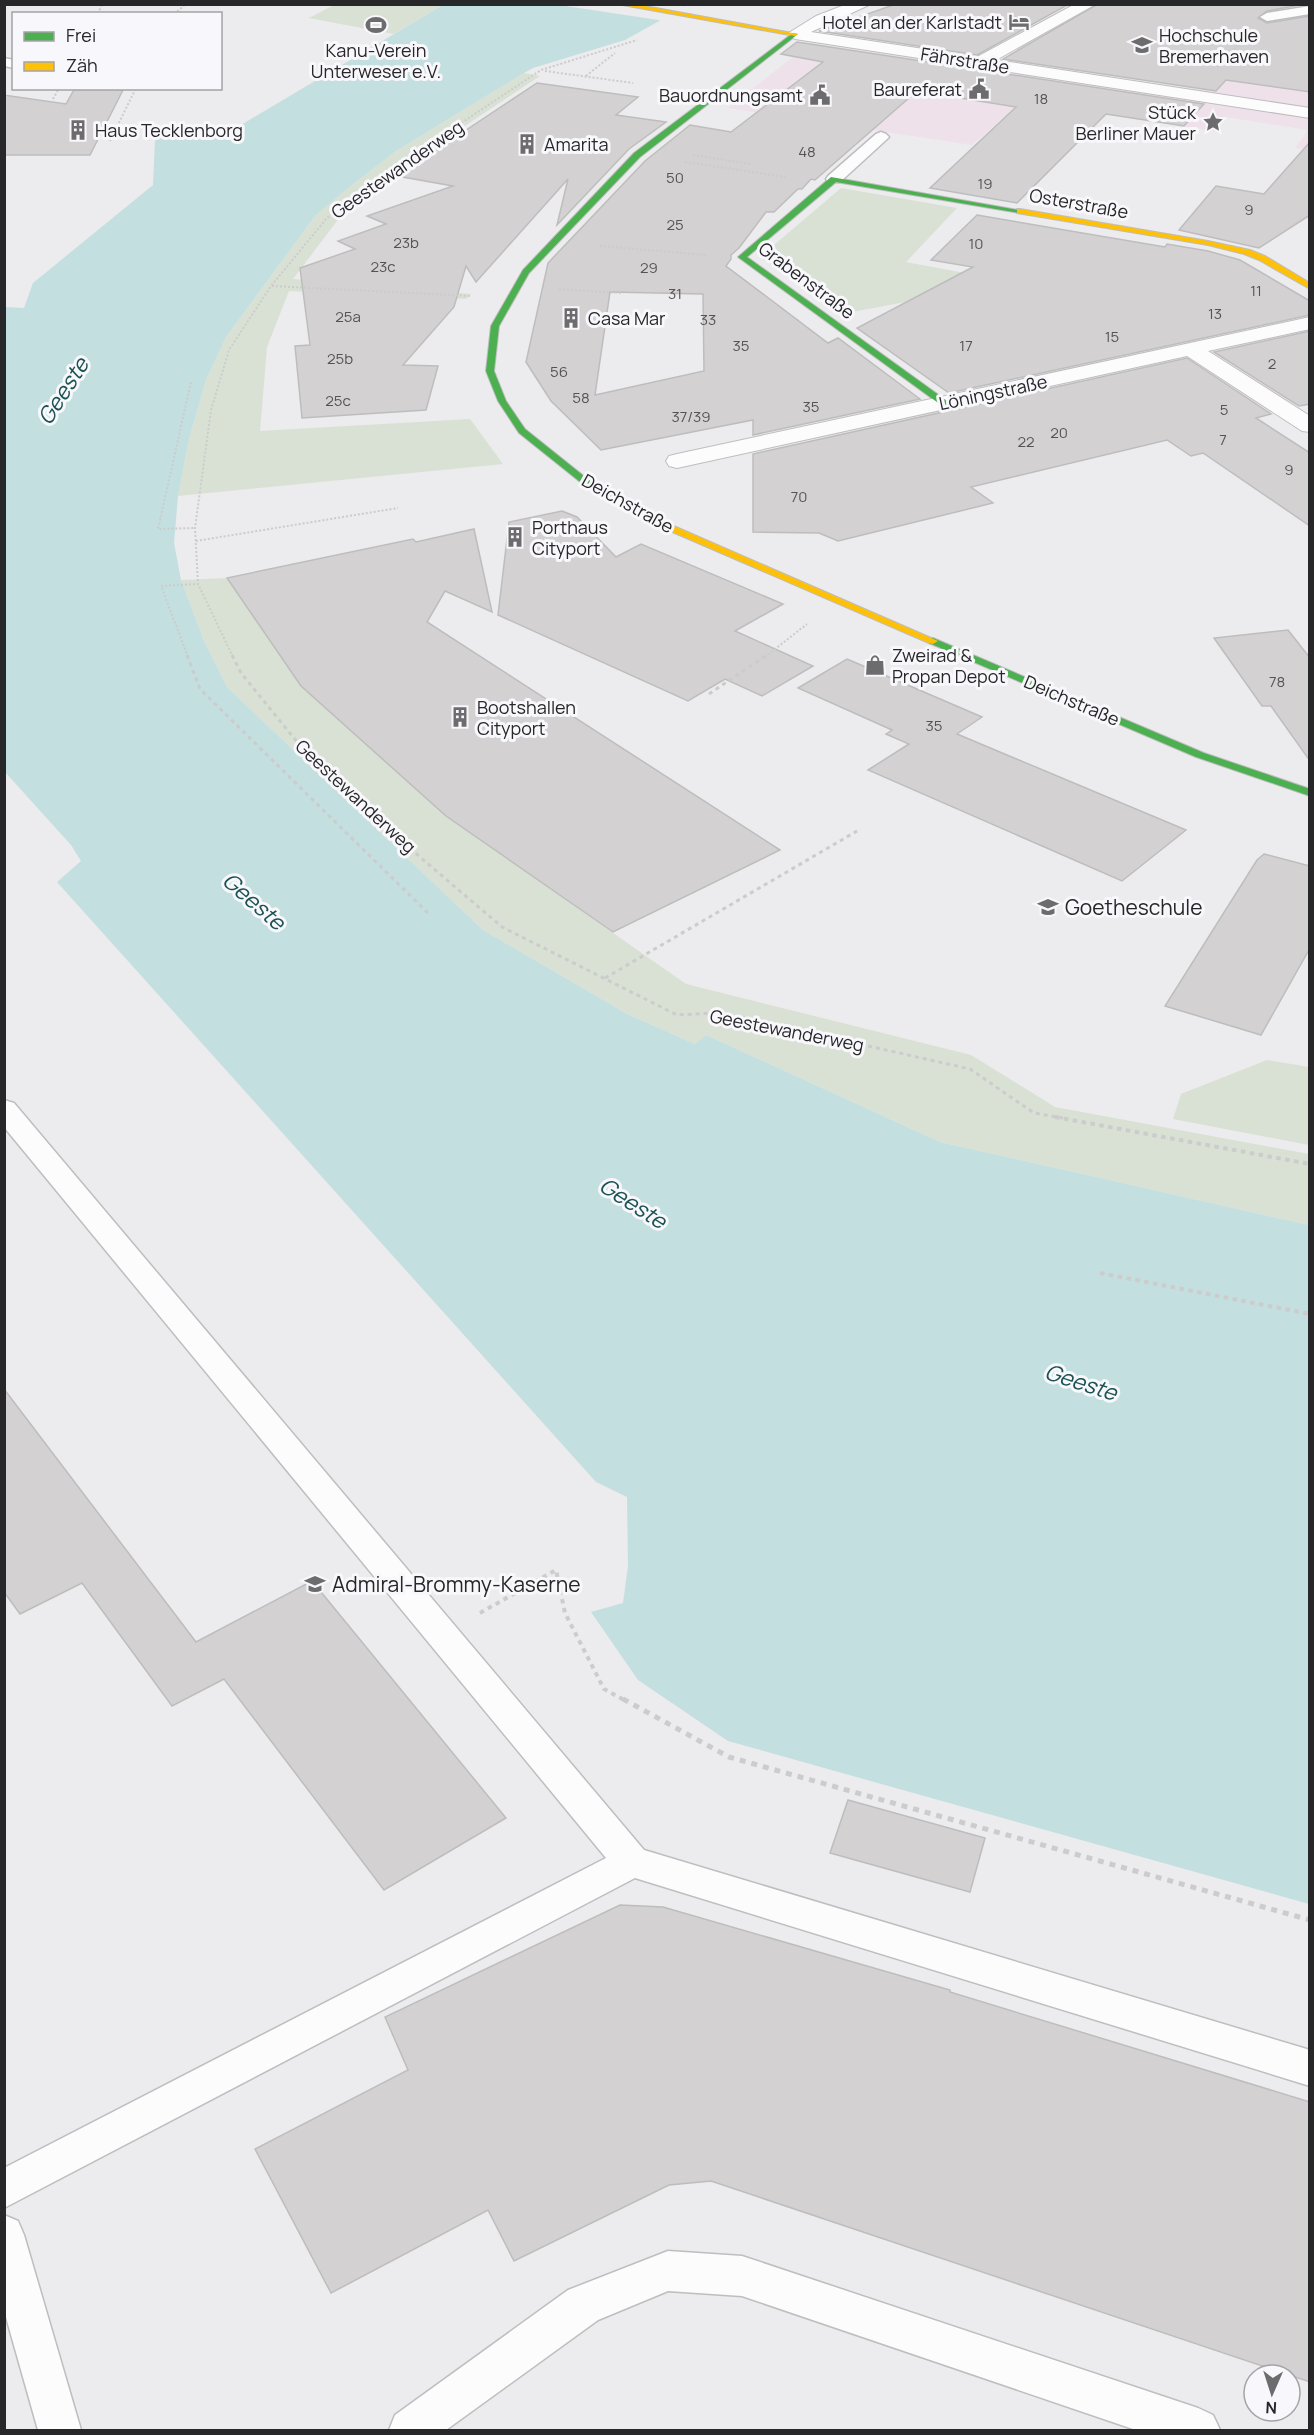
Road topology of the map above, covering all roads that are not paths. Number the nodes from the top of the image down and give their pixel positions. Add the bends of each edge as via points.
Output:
1 (620, 4) edge
2 (863, 4) edge
3 (1088, 4) edge
4 (1310, 10) edge
5 (1267, 17) road end
6 (795, 34) junction
7 (980, 62) junction
8 (1310, 113) edge
9 (881, 137) dead end
10 (832, 181) junction
11 (1310, 287) edge
12 (1310, 323) edge
13 (1190, 349) junction
14 (944, 403) junction
15 (1310, 426) edge
16 (677, 461) dead end
17 (1310, 793) edge
18 (4, 1108) edge
19 (632, 1862) junction
20 (1310, 2068) edge
21 (4, 2189) edge
22 (4, 2235) edge
23 (60, 2430) edge
24 (410, 2430) edge
25 (1198, 2430) edge

1 - 6 main road, Fährstraße
2 - 6 street, Deichstraße
3 - 7 street
4 - 5 lane
6 - 7 street, Fährstraße
6 - 17 main road, Deichstraße via 645,148 546,248 513,292 495,326 490,371 502,401 522,431 587,483 657,522 1200,754
7 - 8 street, Fährstraße
9 - 10 lane
10 - 11 main road, Osterstraße via 1238,250 1262,258
10 - 14 main road, Grabenstraße via 742,257
12 - 13 street, Löningstraße
13 - 14 street, Löningstraße
13 - 15 street
14 - 16 street, Löningstraße
18 - 19 lane
19 - 20 lane
19 - 21 lane
22 - 23 lane
24 - 25 lane via 583,2305 668,2271 742,2276

